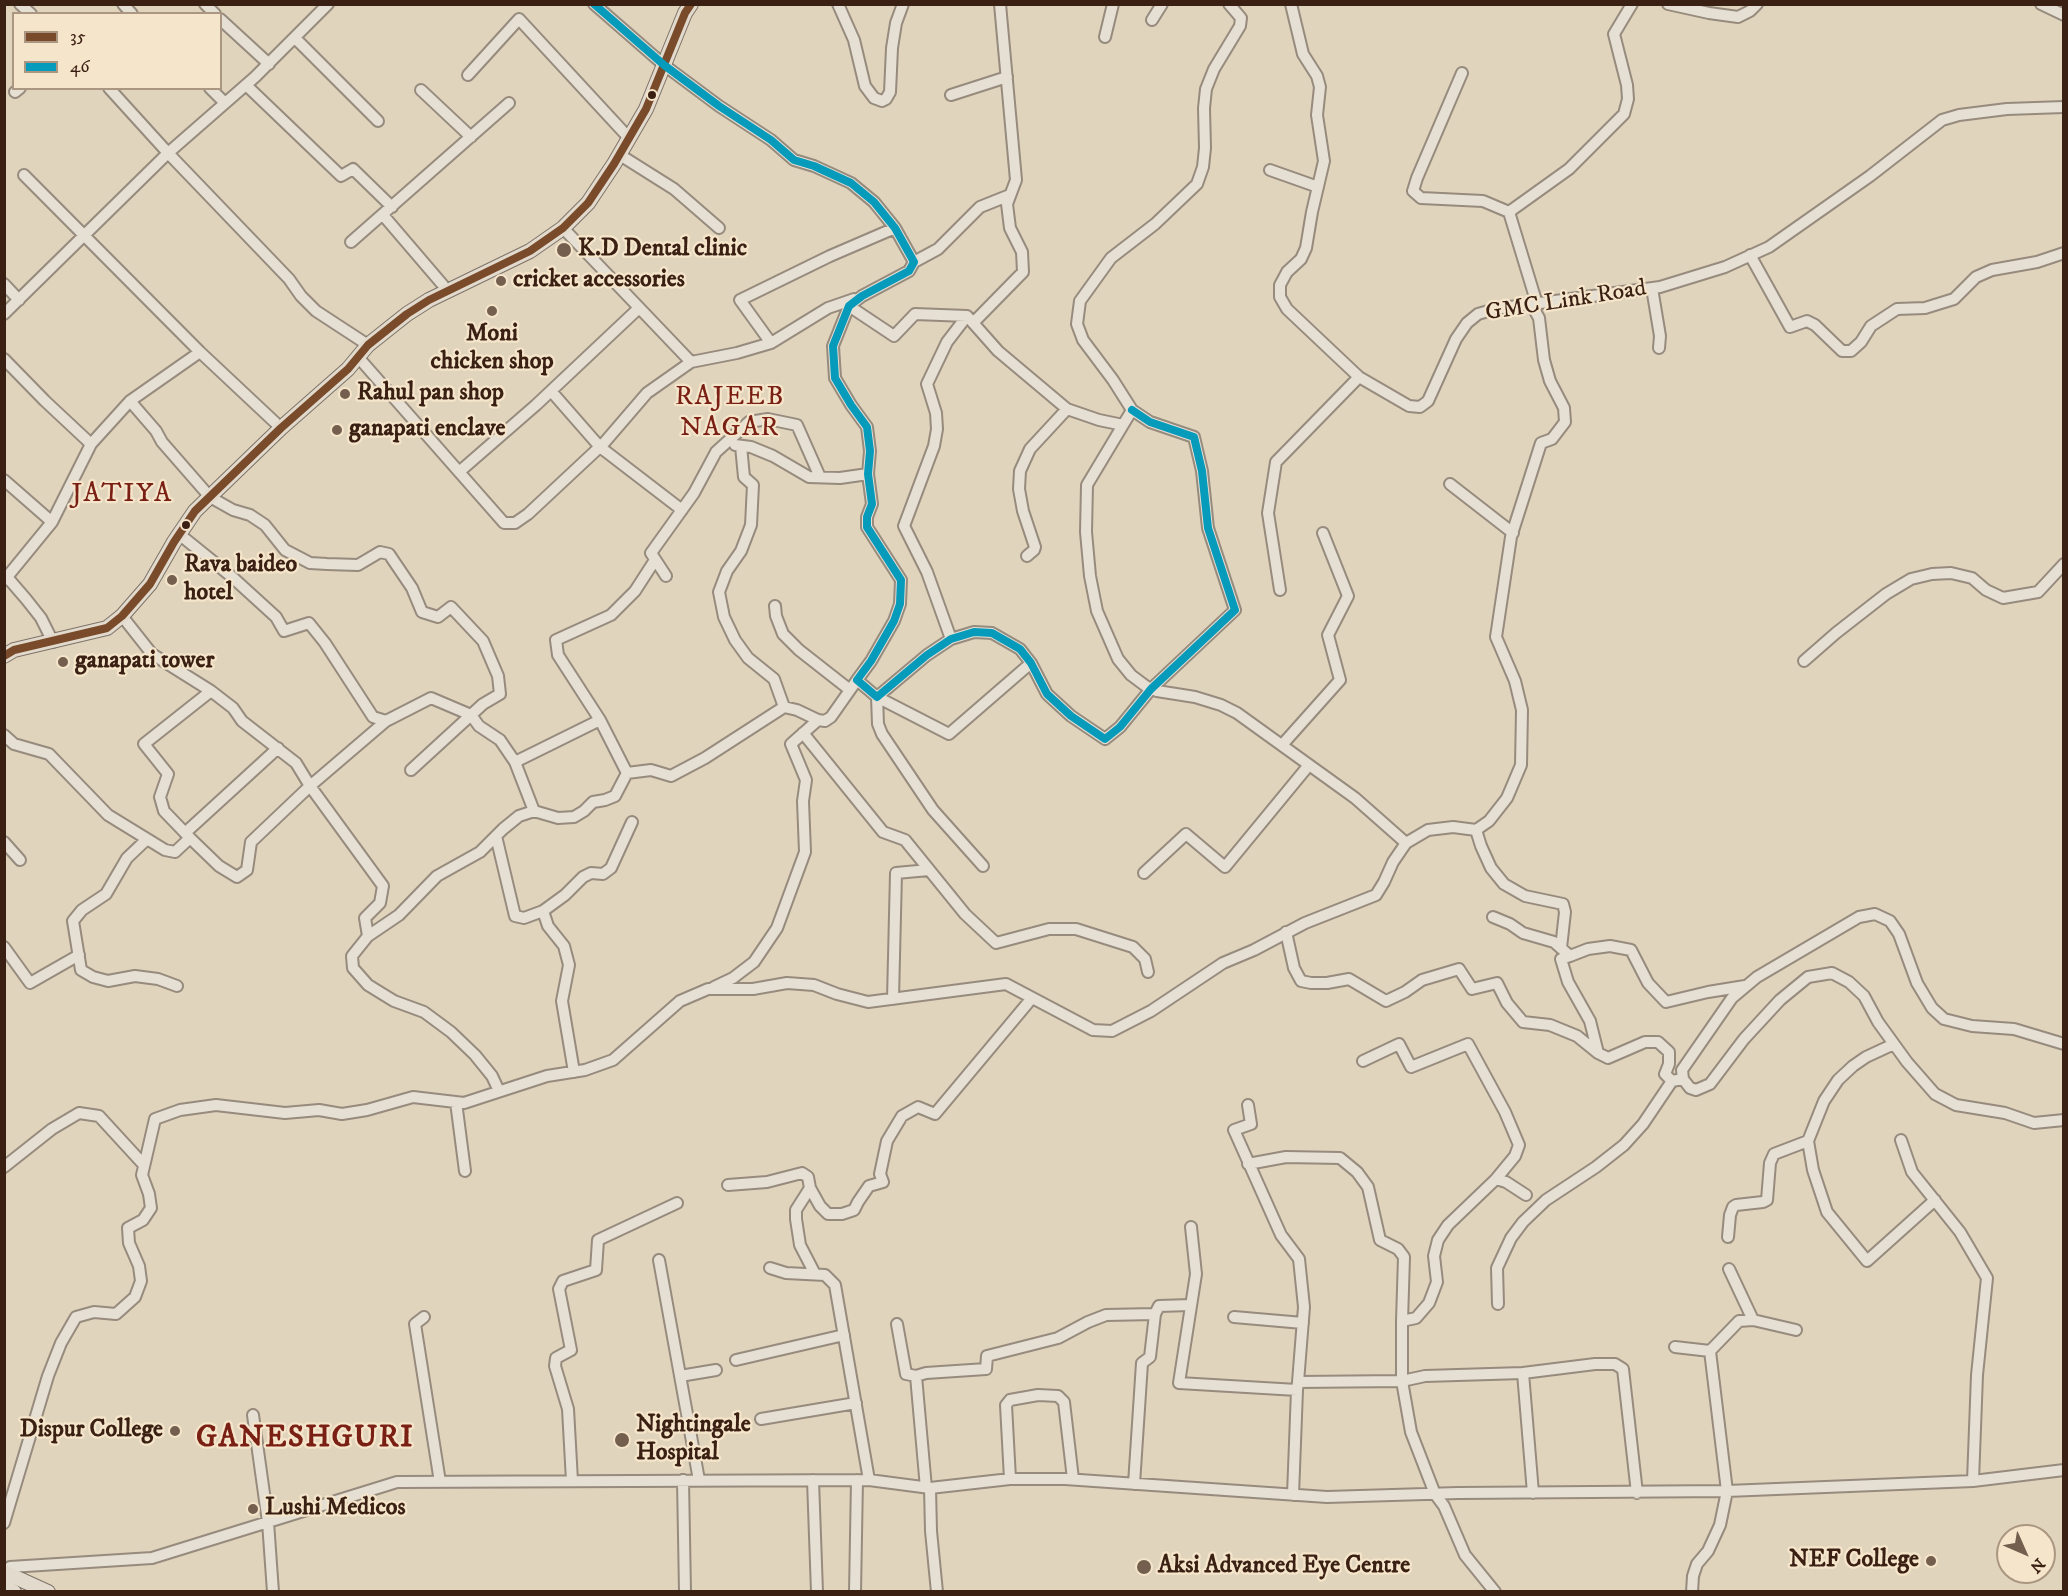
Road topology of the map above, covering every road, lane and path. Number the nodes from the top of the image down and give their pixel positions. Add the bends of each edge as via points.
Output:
1 (328, 4) edge
2 (594, 4) edge
3 (691, 4) edge
4 (838, 4) edge
5 (903, 4) edge
6 (1000, 4) edge
7 (1113, 4) edge
8 (1162, 4) edge
9 (1229, 4) edge
10 (1291, 4) edge
11 (1632, 4) edge
12 (1668, 4) edge
13 (1757, 4) edge
14 (2041, 4) edge
15 (2064, 15) edge
16 (1152, 20) dead end
17 (222, 21) edge
18 (1105, 37) dead end
19 (295, 38) junction
20 (269, 64) junction
21 (664, 65) junction
22 (1462, 73) dead end
23 (468, 75) dead end
24 (1007, 78) junction
25 (246, 85) junction
26 (111, 90) edge
27 (212, 90) edge
28 (421, 90) dead end
29 (951, 95) dead end
30 (225, 103) junction
31 (509, 103) dead end
32 (2064, 107) edge
33 (378, 121) dead end
34 (471, 136) junction
35 (629, 138) junction
36 (168, 153) junction
37 (620, 155) junction
38 (1270, 170) dead end
39 (24, 175) dead end
40 (1318, 187) junction
41 (1010, 195) junction
42 (392, 207) junction
43 (1509, 212) junction
44 (383, 215) junction
45 (562, 228) junction
46 (719, 228) dead end
47 (895, 228) junction
48 (86, 235) junction
49 (351, 242) dead end
50 (2064, 253) edge
51 (1750, 255) junction
52 (914, 262) junction
53 (4, 284) edge
54 (1652, 288) junction
55 (448, 291) junction
56 (862, 296) junction
57 (19, 300) junction
58 (1534, 304) junction
59 (849, 306) junction
60 (639, 308) junction
61 (4, 314) edge
62 (970, 320) junction
63 (771, 342) junction
64 (368, 345) junction
65 (1659, 348) dead end
66 (200, 351) junction
67 (358, 357) junction
68 (4, 359) edge
69 (692, 362) junction
70 (1359, 377) junction
71 (551, 391) junction
72 (130, 401) junction
73 (1067, 409) junction
74 (1132, 410) junction
75 (1123, 425) junction
76 (281, 428) junction
77 (92, 444) junction
78 (724, 444) junction
79 (741, 446) junction
80 (600, 447) junction
81 (459, 472) junction
82 (868, 474) junction
83 (819, 477) junction
84 (4, 480) edge
85 (1450, 483) dead end
86 (210, 497) junction
87 (682, 510) junction
88 (52, 522) junction
89 (1323, 532) dead end
90 (1513, 533) junction
91 (179, 534) junction
92 (1027, 556) dead end
93 (655, 560) junction
94 (2064, 564) edge
95 (666, 576) dead end
96 (6, 578) edge
97 (1280, 590) dead end
98 (775, 606) dead end
99 (122, 616) junction
100 (951, 639) junction
101 (53, 642) junction
102 (4, 656) edge
103 (1804, 661) dead end
104 (1031, 663) junction
105 (857, 680) junction
106 (1151, 689) junction
107 (850, 690) junction
108 (211, 691) junction
109 (877, 697) junction
110 (784, 707) junction
111 (471, 715) junction
112 (600, 720) junction
113 (818, 720) junction
114 (386, 721) junction
115 (803, 733) junction
116 (4, 735) edge
117 (1282, 745) junction
118 (278, 748) junction
119 (515, 762) junction
120 (1309, 765) junction
121 (411, 770) dead end
122 (627, 773) junction
123 (310, 786) junction
124 (534, 811) junction
125 (632, 822) dead end
126 (1476, 830) junction
127 (187, 835) junction
128 (496, 836) junction
129 (147, 838) junction
130 (4, 842) edge
131 (1406, 843) junction
132 (20, 860) dead end
133 (983, 866) dead end
134 (929, 870) junction
135 (1144, 873) dead end
136 (543, 911) junction
137 (1493, 916) dead end
138 (1286, 932) junction
139 (368, 936) junction
140 (4, 946) edge
141 (1561, 948) junction
142 (79, 955) junction
143 (1570, 956) junction
144 (1148, 972) dead end
145 (177, 986) dead end
146 (1746, 986) junction
147 (708, 989) junction
148 (1032, 998) junction
149 (893, 999) junction
150 (1894, 1044) junction
151 (2064, 1044) edge
152 (1598, 1053) junction
153 (1363, 1061) dead end
154 (574, 1072) junction
155 (1678, 1080) junction
156 (500, 1091) junction
157 (456, 1102) junction
158 (1248, 1105) dead end
159 (2064, 1120) edge
160 (1901, 1140) dead end
161 (1808, 1141) junction
162 (1248, 1164) junction
163 (144, 1166) junction
164 (4, 1167) edge
165 (465, 1171) dead end
166 (1496, 1179) junction
167 (728, 1185) dead end
168 (810, 1188) junction
169 (1526, 1195) dead end
170 (1935, 1200) junction
171 (677, 1203) dead end
172 (1191, 1227) dead end
173 (1728, 1237) dead end
174 (659, 1260) dead end
175 (770, 1268) dead end
176 (1729, 1269) dead end
177 (815, 1274) junction
178 (1498, 1304) dead end
179 (1191, 1305) junction
180 (1155, 1314) junction
181 (424, 1317) dead end
182 (1234, 1317) dead end
183 (1753, 1320) junction
184 (1402, 1321) junction
185 (1303, 1323) junction
186 (897, 1324) dead end
187 (1796, 1330) dead end
188 (844, 1335) junction
189 (1675, 1347) dead end
190 (1710, 1351) junction
191 (736, 1360) dead end
192 (716, 1370) dead end
193 (1523, 1373) junction
194 (680, 1376) junction
195 (916, 1376) junction
196 (1402, 1381) junction
197 (1297, 1386) junction
198 (856, 1404) junction
199 (253, 1415) dead end
200 (761, 1419) dead end
201 (2064, 1470) edge
202 (1010, 1479) junction
203 (1073, 1479) junction
204 (683, 1480) junction
205 (699, 1480) junction
206 (813, 1480) junction
207 (857, 1480) junction
208 (869, 1480) junction
209 (572, 1481) junction
210 (1973, 1481) junction
211 (440, 1482) junction
212 (1134, 1484) junction
213 (928, 1488) junction
214 (1727, 1491) junction
215 (1533, 1493) junction
216 (1637, 1493) junction
217 (1435, 1494) junction
218 (1293, 1495) junction
219 (268, 1522) junction
220 (4, 1523) edge
221 (5, 1572) edge
222 (4, 1587) edge
223 (14, 1592) edge
224 (48, 1592) edge
225 (273, 1592) edge
226 (685, 1592) edge
227 (817, 1592) edge
228 (855, 1592) edge
229 (937, 1592) edge
230 (1496, 1592) edge
231 (1692, 1592) edge

1 - 19 street
2 - 21 street
3 - 21 main road
4 - 5 street via 854,40 865,86 869,94 882,100 891,92 892,48
6 - 24 street
7 - 18 street
8 - 16 street
9 - 74 street via 1241,18 1240,26 1206,89 1205,148 1197,184 1155,224 1110,258 1080,301 1077,324 1083,340
10 - 40 street, GMC Link Road via 1303,54 1320,87 1317,115 1324,161
11 - 43 street via 1614,34 1627,86 1624,114 1569,169
12 - 13 street via 1738,17
14 - 15 street
17 - 20 street
19 - 20 street
19 - 33 street
20 - 25 street
21 - 35 main road
21 - 47 street via 794,160 851,183 874,202
22 - 43 street via 1413,191 1421,198 1483,201
23 - 35 street via 519,18
24 - 29 street
24 - 41 street via 1016,180
25 - 30 street
25 - 42 street via 340,176 353,169
26 - 36 street
27 - 30 street
28 - 34 street
30 - 36 street
31 - 34 street
32 - 51 street, GMC Link Road via 2007,109 1942,120 1870,176
34 - 42 street
35 - 37 main road
36 - 48 street
36 - 64 street via 316,311
37 - 45 main road via 588,203
37 - 46 street via 674,189
38 - 40 street
39 - 48 street
40 - 70 street, GMC Link Road via 1306,248 1280,285 1280,297 1287,309
41 - 52 street via 980,207 938,249
41 - 62 street via 1010,228 1022,252 1023,272
42 - 44 street
43 - 58 street
44 - 49 street
44 - 55 street
45 - 55 main road via 530,251
45 - 60 street
47 - 52 street
47 - 63 street via 740,300
48 - 57 street
48 - 66 street
50 - 51 street via 1984,273 1944,302 1925,308 1897,309 1871,326 1851,351 1842,351 1807,321 1790,327
51 - 54 street, GMC Link Road via 1725,267
52 - 56 street via 909,271
53 - 57 street
54 - 58 street, GMC Link Road
54 - 65 street
55 - 64 main road via 407,314
56 - 59 street
56 - 63 street via 828,308
57 - 61 street
58 - 70 street, GMC Link Road via 1495,309 1478,314 1467,323 1455,339 1428,401 1420,407 1409,406
58 - 90 street via 1544,360 1564,408 1565,422 1552,439 1541,443
59 - 62 street via 894,336 915,314
59 - 82 street via 833,346 835,378 867,427
60 - 69 street
60 - 71 street
62 - 73 street via 998,351
62 - 100 street via 947,342 927,384 937,429 904,526 927,572
63 - 69 street
64 - 67 main road
66 - 72 street
66 - 76 street
67 - 76 main road
67 - 81 street
68 - 77 street
69 - 80 street via 647,393
70 - 97 street via 1276,462 1268,513
71 - 80 street
71 - 81 street
72 - 77 street
72 - 86 street
73 - 75 street
73 - 92 street via 1030,449 1020,471 1023,511 1035,549
74 - 75 street
74 - 106 street via 1150,422 1194,437 1208,528 1235,610
75 - 106 street via 1087,485 1090,576 1097,611 1118,659 1131,675
76 - 86 main road
77 - 88 street
78 - 79 street
78 - 83 street via 748,422 768,419 797,425
78 - 87 street
79 - 83 street via 773,456 809,477
79 - 110 street via 744,477 753,485 751,525 719,591 724,617 735,640 748,658 774,680
80 - 81 street via 515,523 504,523
80 - 87 street
82 - 83 street
82 - 105 street via 872,504 867,527 902,580 900,604 889,630
84 - 88 street
85 - 90 street
86 - 91 main road
86 - 111 street via 265,525 285,550 310,563 358,565 380,552 389,554 412,588 422,612 438,617 451,607 483,640 498,676 500,694
87 - 93 street via 651,553
88 - 96 street
89 - 117 street via 1348,596 1328,635 1340,680
90 - 126 street via 1496,637 1515,681 1522,710 1521,765 1507,798 1489,821
91 - 99 main road via 150,584
91 - 114 street via 276,617 284,631 309,624 373,717
93 - 95 street
93 - 112 street via 635,591 611,615 556,640 558,655
94 - 103 street via 2038,592 2003,598 1972,578 1951,573 1911,579 1861,613
96 - 101 street via 41,618
98 - 107 street via 783,634
99 - 101 main road via 107,628
99 - 108 street via 152,654
100 - 104 street via 974,632 992,633 1020,649
100 - 109 street
101 - 102 main road via 14,650
104 - 106 street via 1047,694 1071,716 1105,738 1120,727
104 - 109 street via 949,734
105 - 107 street
105 - 109 street
106 - 117 street via 1221,705
107 - 113 street via 831,717
108 - 118 street
108 - 127 street via 144,744 168,774 160,797 164,811
109 - 133 street via 882,734 933,810
110 - 113 street
110 - 122 street via 671,776 651,770
111 - 114 street via 431,698
111 - 119 street via 479,726 500,740
111 - 121 street
112 - 119 street
112 - 122 street
113 - 115 street
114 - 123 street
115 - 134 street via 883,832 905,840
115 - 147 street via 791,744 806,780 805,852 795,883 777,928 754,962 733,978
116 - 129 street via 14,744 49,754 108,815
117 - 120 street
118 - 123 street via 296,762
118 - 127 street
119 - 124 street
120 - 131 street
120 - 135 street via 1225,867 1186,834
122 - 124 street via 615,796 593,802 574,817 558,818
123 - 127 street via 251,842 248,870 237,877 219,866
123 - 139 street via 383,886 380,903 365,918
124 - 128 street via 519,816
125 - 136 street via 611,868 603,874 583,877
126 - 131 street via 1428,830
126 - 141 street via 1491,868 1504,884 1525,896 1563,904
127 - 129 street via 175,852
128 - 136 street via 515,916 524,918
128 - 139 street via 480,852 437,876 399,915
129 - 142 street via 127,858 106,894 82,909 73,921
130 - 132 street
131 - 138 street via 1376,895
134 - 144 street via 965,914 996,943 1049,929 1076,929 1133,947 1145,959
134 - 149 street via 896,873
136 - 154 street via 548,926 564,946 569,965 562,1001
137 - 141 street
138 - 148 street via 1223,963 1151,1011 1112,1031 1093,1030
138 - 152 street via 1301,981 1327,983 1349,979 1386,1001 1422,980 1459,969 1472,988 1497,983 1523,1022 1550,1025 1577,1036
139 - 156 street via 352,956 353,968 368,985 394,1001 424,1012 451,1032 492,1076
140 - 142 street via 30,983
141 - 143 street
142 - 145 street via 81,970 93,977 108,981 135,976
143 - 146 street via 1610,946 1631,950 1648,983 1666,1002
143 - 152 street via 1561,959 1568,982 1590,1021
146 - 151 street via 1859,917 1875,914 1890,921 1899,934 1917,983 1944,1019 2014,1029
146 - 155 street via 1732,998
147 - 149 street via 753,989 787,983 814,985 868,1002
147 - 154 street via 680,1001 613,1060
148 - 149 street via 1006,984
148 - 168 street via 935,1114 918,1107 902,1116 887,1141 880,1174 883,1182 869,1186 854,1210 828,1214
150 - 155 street via 1864,996 1850,982 1832,973 1808,977 1780,1000 1710,1084 1696,1090
150 - 159 street via 1935,1094 1956,1105 2005,1113 2034,1123
150 - 161 street via 1866,1057 1838,1080 1824,1101
152 - 155 street via 1608,1058 1645,1042 1658,1042 1669,1052 1665,1074
153 - 166 street via 1399,1044 1411,1067 1468,1044 1519,1145
154 - 156 street
155 - 178 street via 1624,1145 1545,1200 1523,1222 1497,1268
156 - 157 street
157 - 163 street via 413,1097 342,1114 216,1106 180,1110 155,1119
157 - 165 street
158 - 162 street via 1251,1124 1234,1130
160 - 170 street via 1912,1172
161 - 170 street via 1827,1212 1867,1261
161 - 173 street via 1774,1154 1767,1200 1733,1207
162 - 184 street via 1286,1157 1340,1158 1357,1172 1368,1187 1380,1240 1398,1249 1404,1257
162 - 185 street via 1281,1235 1299,1259
163 - 164 street via 99,1116 79,1113
163 - 220 street via 142,1175 151,1208 143,1220 128,1228 141,1281 135,1297 116,1314 94,1312 76,1317 61,1342
166 - 169 street
166 - 184 street via 1438,1240 1434,1256 1437,1282 1429,1303 1416,1318
167 - 168 street via 767,1182 802,1173 808,1177
168 - 177 street via 796,1210 796,1219 800,1245
170 - 210 street via 1960,1232 1987,1278 1977,1376
171 - 209 street via 598,1240 596,1270 563,1281 559,1289 571,1350 556,1358 555,1366 568,1409
172 - 179 street via 1196,1274
174 - 194 street
175 - 177 street
176 - 183 street
177 - 188 street via 825,1275 835,1285
179 - 180 street via 1159,1306
179 - 197 street via 1179,1383
180 - 195 street via 1106,1315 1058,1338 987,1356 986,1369
180 - 212 street via 1150,1357 1142,1363
181 - 211 street via 414,1324
182 - 185 street
183 - 187 street
183 - 190 street via 1739,1321
184 - 196 street
185 - 197 street
186 - 195 street via 906,1374
188 - 191 street
188 - 198 street
189 - 190 street
190 - 214 street
192 - 194 street
193 - 196 street via 1425,1376
193 - 215 street
193 - 216 street via 1595,1364 1615,1364 1623,1369
194 - 205 street
195 - 213 street
196 - 197 street
196 - 217 street via 1411,1432
197 - 218 street
198 - 200 street
198 - 208 street
199 - 219 street
201 - 210 street
202 - 203 street
202 - 203 street via 1006,1405 1010,1400 1038,1395 1058,1396 1064,1402
202 - 213 street
203 - 212 street
204 - 205 street
204 - 209 street
204 - 226 street
205 - 206 street
206 - 207 street
206 - 227 street
207 - 208 street
207 - 228 street
208 - 213 street
209 - 211 street
210 - 214 street
211 - 219 street via 397,1482
212 - 218 street
213 - 229 street
214 - 216 street
214 - 231 street via 1720,1524 1708,1551 1697,1564
215 - 216 street
215 - 217 street
217 - 218 street
217 - 230 street via 1465,1555
219 - 221 street via 152,1558 10,1567
219 - 225 street
221 - 224 main road
222 - 223 main road

